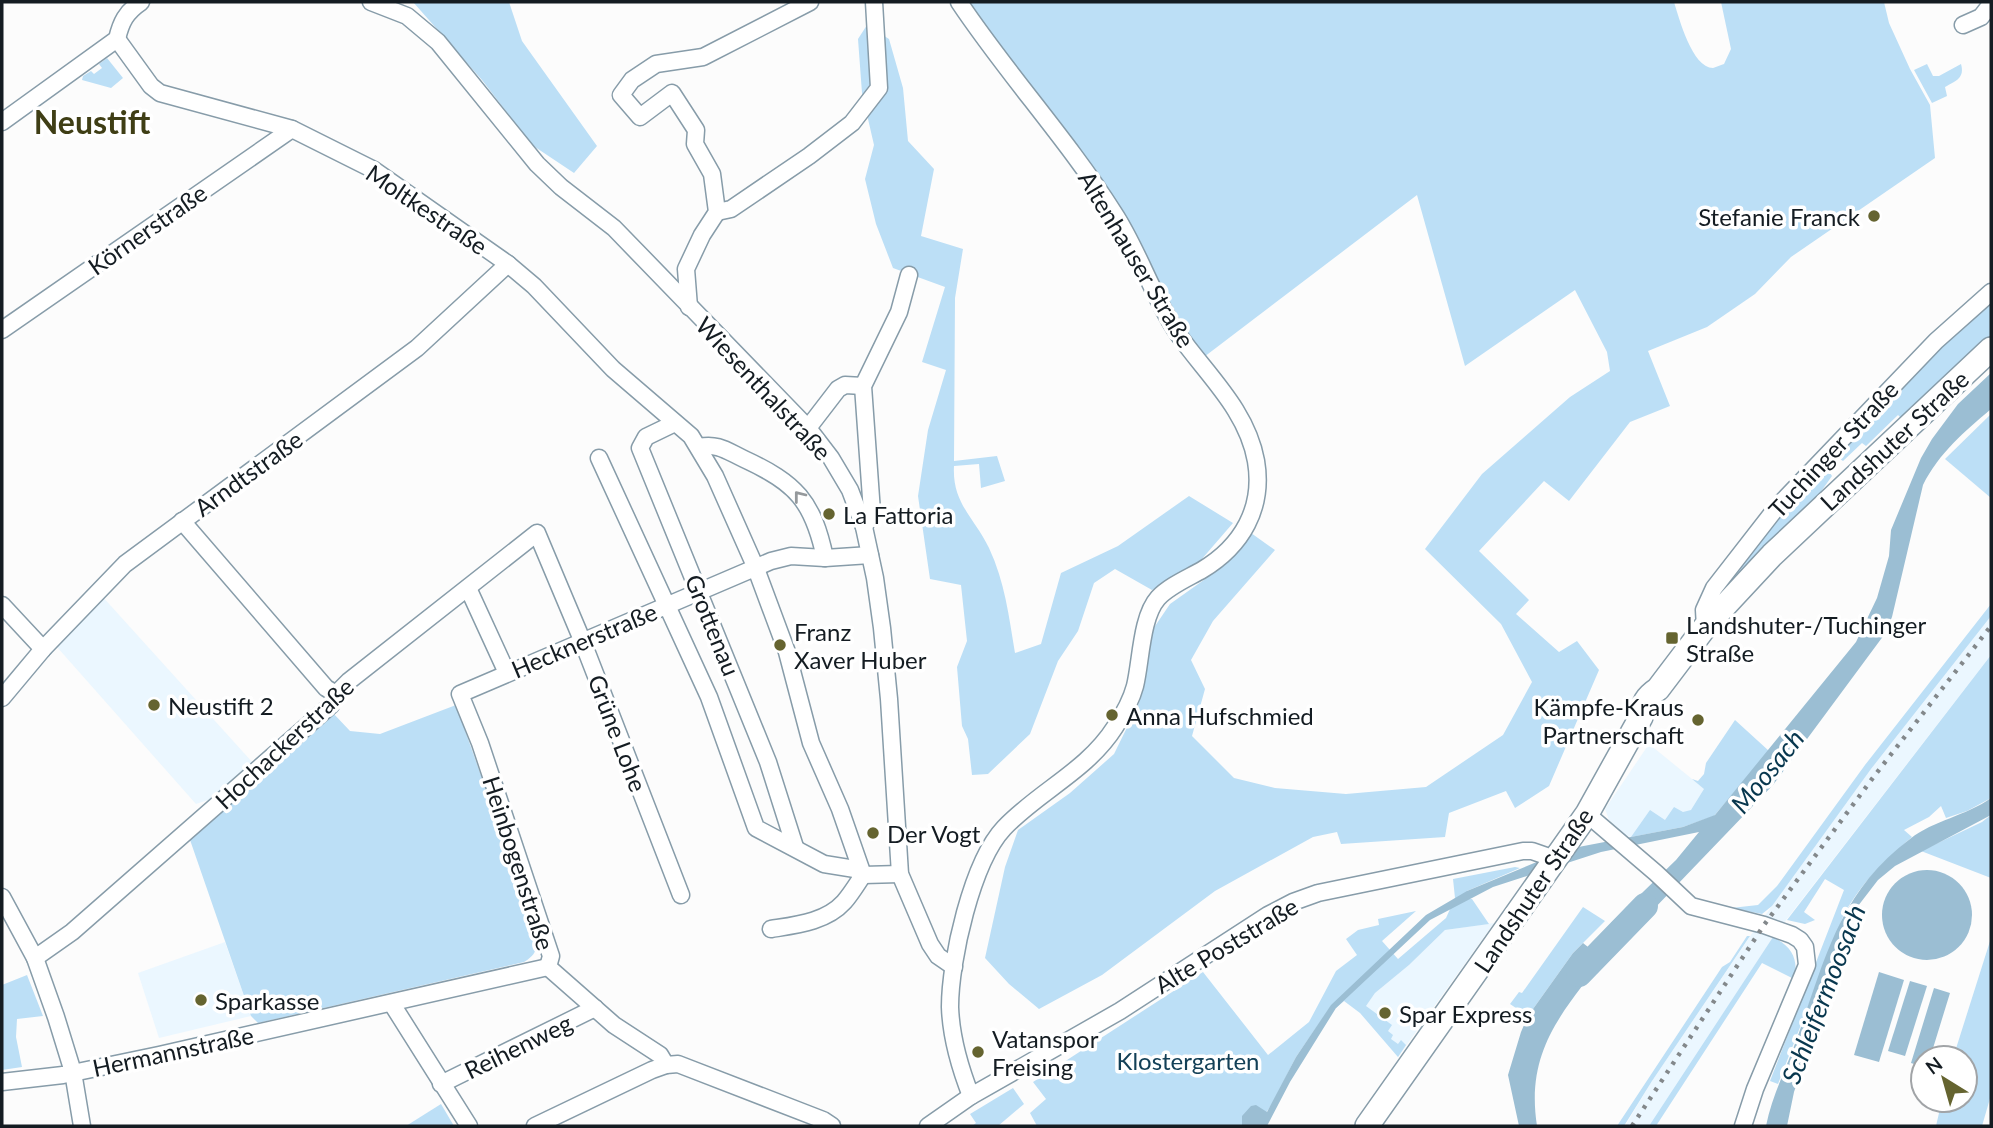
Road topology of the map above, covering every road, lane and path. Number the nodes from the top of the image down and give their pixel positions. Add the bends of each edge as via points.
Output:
1 (141, 2) edge
2 (372, 2) edge
3 (810, 2) edge
4 (874, 2) edge
5 (959, 2) edge
6 (1991, 4) edge
7 (1963, 24) dead end
8 (117, 39) junction
9 (2, 122) edge
10 (292, 129) junction
11 (718, 212) junction
12 (508, 264) junction
13 (909, 275) dead end
14 (1991, 292) edge
15 (689, 307) junction
16 (2, 330) edge
17 (1991, 349) edge
18 (863, 386) junction
19 (676, 423) junction
20 (808, 428) junction
21 (699, 447) junction
22 (599, 458) dead end
23 (182, 521) junction
24 (864, 527) junction
25 (537, 533) joint
26 (870, 555) junction
27 (825, 558) junction
28 (755, 566) junction
29 (468, 588) junction
30 (699, 590) junction
31 (666, 604) junction
32 (2, 605) edge
33 (1705, 626) junction
34 (582, 640) junction
35 (43, 649) junction
36 (507, 673) junction
37 (337, 694) junction
38 (460, 694) joint
39 (2, 698) edge
40 (1587, 814) junction
41 (795, 846) junction
42 (1544, 862) junction
43 (900, 874) junction
44 (863, 875) junction
45 (681, 895) dead end
46 (2, 897) edge
47 (771, 929) dead end
48 (35, 958) junction
49 (548, 967) junction
50 (954, 967) junction
51 (392, 1004) junction
52 (595, 1007) junction
53 (666, 1065) junction
54 (73, 1073) junction
55 (2, 1082) edge
56 (441, 1084) junction
57 (971, 1096) junction
58 (82, 1126) edge
59 (469, 1126) edge
60 (535, 1126) edge
61 (832, 1126) edge
62 (928, 1126) edge
63 (1367, 1126) edge
64 (1743, 1126) edge

1 - 8 street via 128,11
2 - 15 street, Wiesenthalstraße via 407,16 431,36 537,164 614,228
3 - 11 street via 703,57 656,64 632,80 621,95 640,117 672,93 696,130 695,145 712,174
4 - 11 street via 879,88 852,122 809,156 732,209
5 - 50 street, Altenhauser Straße via 1114,212 1161,307 1242,420 1252,440 1259,489 1248,525 1229,549 1161,595 1152,607 1133,693 1104,744 1014,819 987,851 973,885
6 - 7 street via 1981,17
8 - 9 street
8 - 10 street, Moltkestraße via 160,93
10 - 12 street, Moltkestraße via 374,170
10 - 16 street, Körnerstraße
11 - 15 street via 686,268
12 - 19 street, Moltkestraße via 606,363
12 - 23 street, Arndtstraße via 417,348
13 - 18 street via 899,312
14 - 33 street, Tuchinger Straße via 1936,341 1777,507 1714,589 1704,610
15 - 20 street, Wiesenthalstraße
17 - 33 main road, Landshuter Straße via 1780,547
18 - 20 street via 838,389
18 - 24 street via 872,512
19 - 21 street, Moltkestraße
19 - 30 street, Grottenau via 646,437 640,448
20 - 24 street, Wiesenthalstraße via 850,490
27 -> 21 street via 818,529 803,499 786,481 714,444
21 - 28 street, Moltkestraße
22 - 31 street, Grottenau
23 - 35 street, Arndtstraße via 125,564
23 - 37 street via 326,688
24 - 26 street, Wiesenthalstraße
25 - 29 street, Hochackerstraße
25 - 34 street, Grüne Lohe
26 - 27 street, Hecknerstraße
26 - 43 street, Wiesenthalstraße via 888,687
27 - 28 street, Hecknerstraße via 783,557
28 - 30 street, Hecknerstraße
28 - 44 street via 787,652 811,743
29 - 36 street
29 - 37 street, Hochackerstraße
30 - 31 street, Hecknerstraße
30 - 41 street, Grottenau via 768,762
31 - 34 street, Hecknerstraße
31 - 41 street, Grottenau via 709,697 757,828
32 - 35 street
33 - 40 main road, Landshuter Straße via 1658,689 1658,701 1641,717
34 - 36 street, Hecknerstraße
34 - 45 street, Grüne Lohe
35 - 39 street, Arndtstraße
36 - 38 street, Hecknerstraße
37 - 48 street, Hochackerstraße via 331,705 111,898
38 - 49 street, Heinbogenstraße via 551,956
40 - 42 main road, Landshuter Straße
40 - 64 street via 1691,906 1800,940 1807,965
41 - 44 street, Grottenau via 824,863
42 - 57 street, Alte Poststraße via 1523,851 1293,902 1079,1036
42 - 63 main road, Landshuter Straße
43 - 44 street, Grottenau
43 - 50 street, Wiesenthalstraße via 930,944
44 - 47 street via 844,903 831,913
46 - 48 street
48 - 54 street
49 - 51 street, Hermannstraße
49 - 52 street, Heinbogenstraße
50 - 57 street via 950,1007
51 - 54 street, Hermannstraße
51 - 56 street
52 - 53 street, Heinbogenstraße via 660,1055
52 - 56 street, Reihenweg
53 - 60 street
53 - 61 street via 691,1067
54 - 55 street, Hermannstraße
54 - 58 street
56 - 59 street
57 - 62 street, Alte Poststraße

